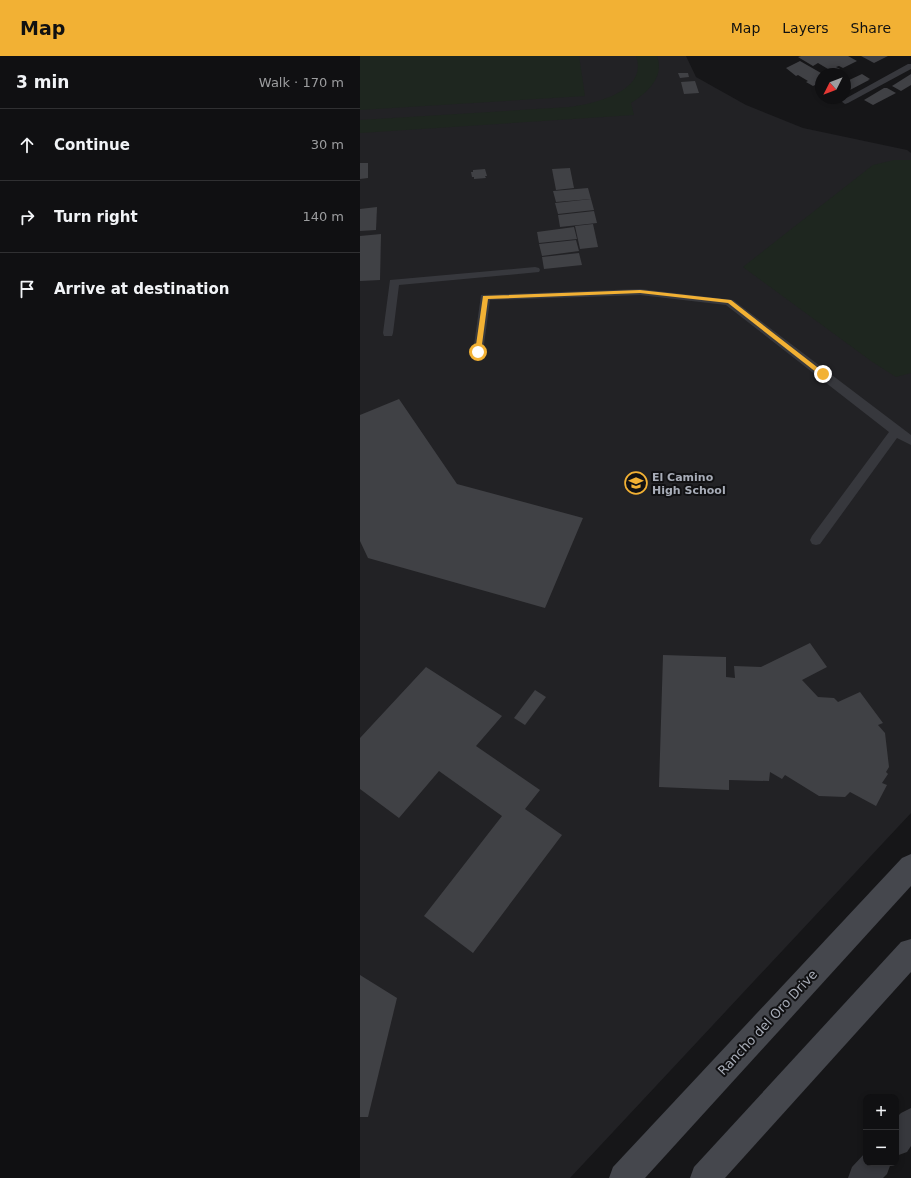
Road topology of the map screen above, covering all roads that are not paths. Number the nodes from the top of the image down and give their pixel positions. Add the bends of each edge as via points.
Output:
1 (911, 66) edge
2 (851, 98) edge
3 (535, 270) dead end
4 (388, 333) dead end
5 (478, 352) dead end
6 (896, 430) junction
7 (911, 441) edge
8 (816, 540) dead end
9 (911, 867) edge
10 (911, 952) edge
11 (911, 1123) edge
12 (899, 1137) edge
13 (873, 1166) edge
14 (624, 1178) edge
15 (704, 1178) edge
16 (863, 1178) edge

1 - 2 lane
3 - 4 lane via 394,282
5 - 6 lane via 485,297 640,292 729,302
6 - 7 lane
6 - 8 lane
9 - 14 main road, Rancho del Oro Drive
10 - 15 main road
11 - 12 street
13 - 16 street

